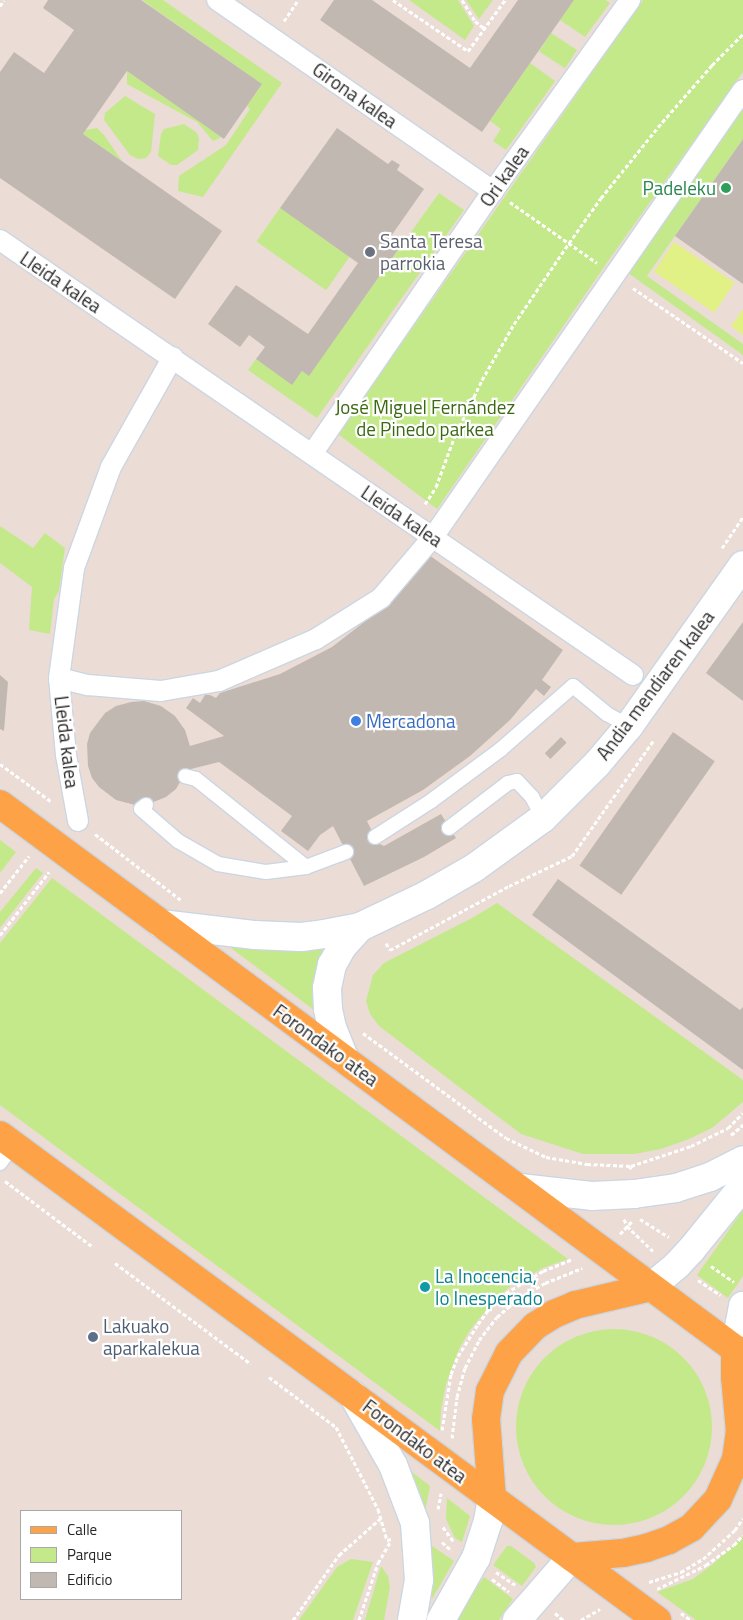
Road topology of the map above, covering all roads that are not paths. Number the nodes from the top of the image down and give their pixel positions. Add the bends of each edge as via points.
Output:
1 (217, 0) edge
2 (630, 0) edge
3 (743, 90) edge
4 (493, 190) junction
5 (0, 240) edge
6 (172, 357) junction
7 (312, 454) junction
8 (433, 537) junction
9 (743, 565) edge
10 (633, 675) dead end
11 (59, 678) junction
12 (628, 726) junction
13 (185, 776) dead end
14 (0, 804) edge
15 (146, 805) dead end
16 (543, 818) junction
17 (78, 821) road end
18 (449, 828) dead end
19 (375, 837) dead end
20 (346, 852) dead end
21 (306, 867) junction
22 (161, 924) junction
23 (360, 927) junction
24 (345, 1060) junction
25 (4, 1147) edge
26 (743, 1160) edge
27 (743, 1186) edge
28 (520, 1188) junction
29 (650, 1287) junction
30 (743, 1306) edge
31 (739, 1352) edge
32 (352, 1394) junction
33 (492, 1498) junction
34 (572, 1557) junction
35 (666, 1614) edge
36 (412, 1620) edge
37 (441, 1620) edge
38 (517, 1620) edge

1 - 4 street, Girona kalea
2 - 4 street, Ori kalea
3 - 8 street
4 - 7 street, Ori kalea
5 - 6 street, Lleida kalea
6 - 7 street, Lleida kalea
6 - 11 street, Lleida kalea via 110,467 74,568
7 - 8 street, Lleida kalea
8 - 10 street, Lleida kalea
8 - 11 street via 381,598 316,639 219,681 161,691 88,685
9 - 12 street, Andia mendiaren kalea
11 - 17 street, Lleida kalea via 66,755
12 - 16 street, Andia mendiaren kalea via 597,764
12 - 19 lane via 607,714 573,686 500,750
13 - 21 lane via 196,779
14 - 22 main road, Forondako atea via 54,866
15 - 21 lane via 141,809 178,841 218,864 266,872
16 - 18 lane via 532,797 518,781 508,783
16 - 23 street, Andia mendiaren kalea via 474,868
20 - 21 lane
22 - 23 street, Andia mendiaren kalea via 301,937
22 - 24 main road, Forondako atea
23 - 24 street, Andia mendiaren kalea via 342,947 332,965 327,988 332,1028
24 - 28 main road, Forondako atea
25 - 32 main road, Forondako atea
26 - 28 street via 710,1177 676,1188 626,1184 592,1196
27 - 29 street via 691,1250
28 - 29 main road, Forondako atea via 582,1250
29 - 31 main road, Forondako atea
29 - 33 main road, Forondako atea via 575,1305 554,1314 535,1326 509,1353 490,1391 486,1420
30 - 31 street
31 - 34 main road via 735,1377 740,1432 736,1458 718,1499 692,1527 669,1540 623,1553
32 - 33 main road, Forondako atea via 440,1447
32 - 36 street via 393,1464 415,1523 419,1580
33 - 34 main road, Forondako atea
33 - 37 street via 476,1558
34 - 35 main road, Forondako atea via 643,1597
34 - 38 street

